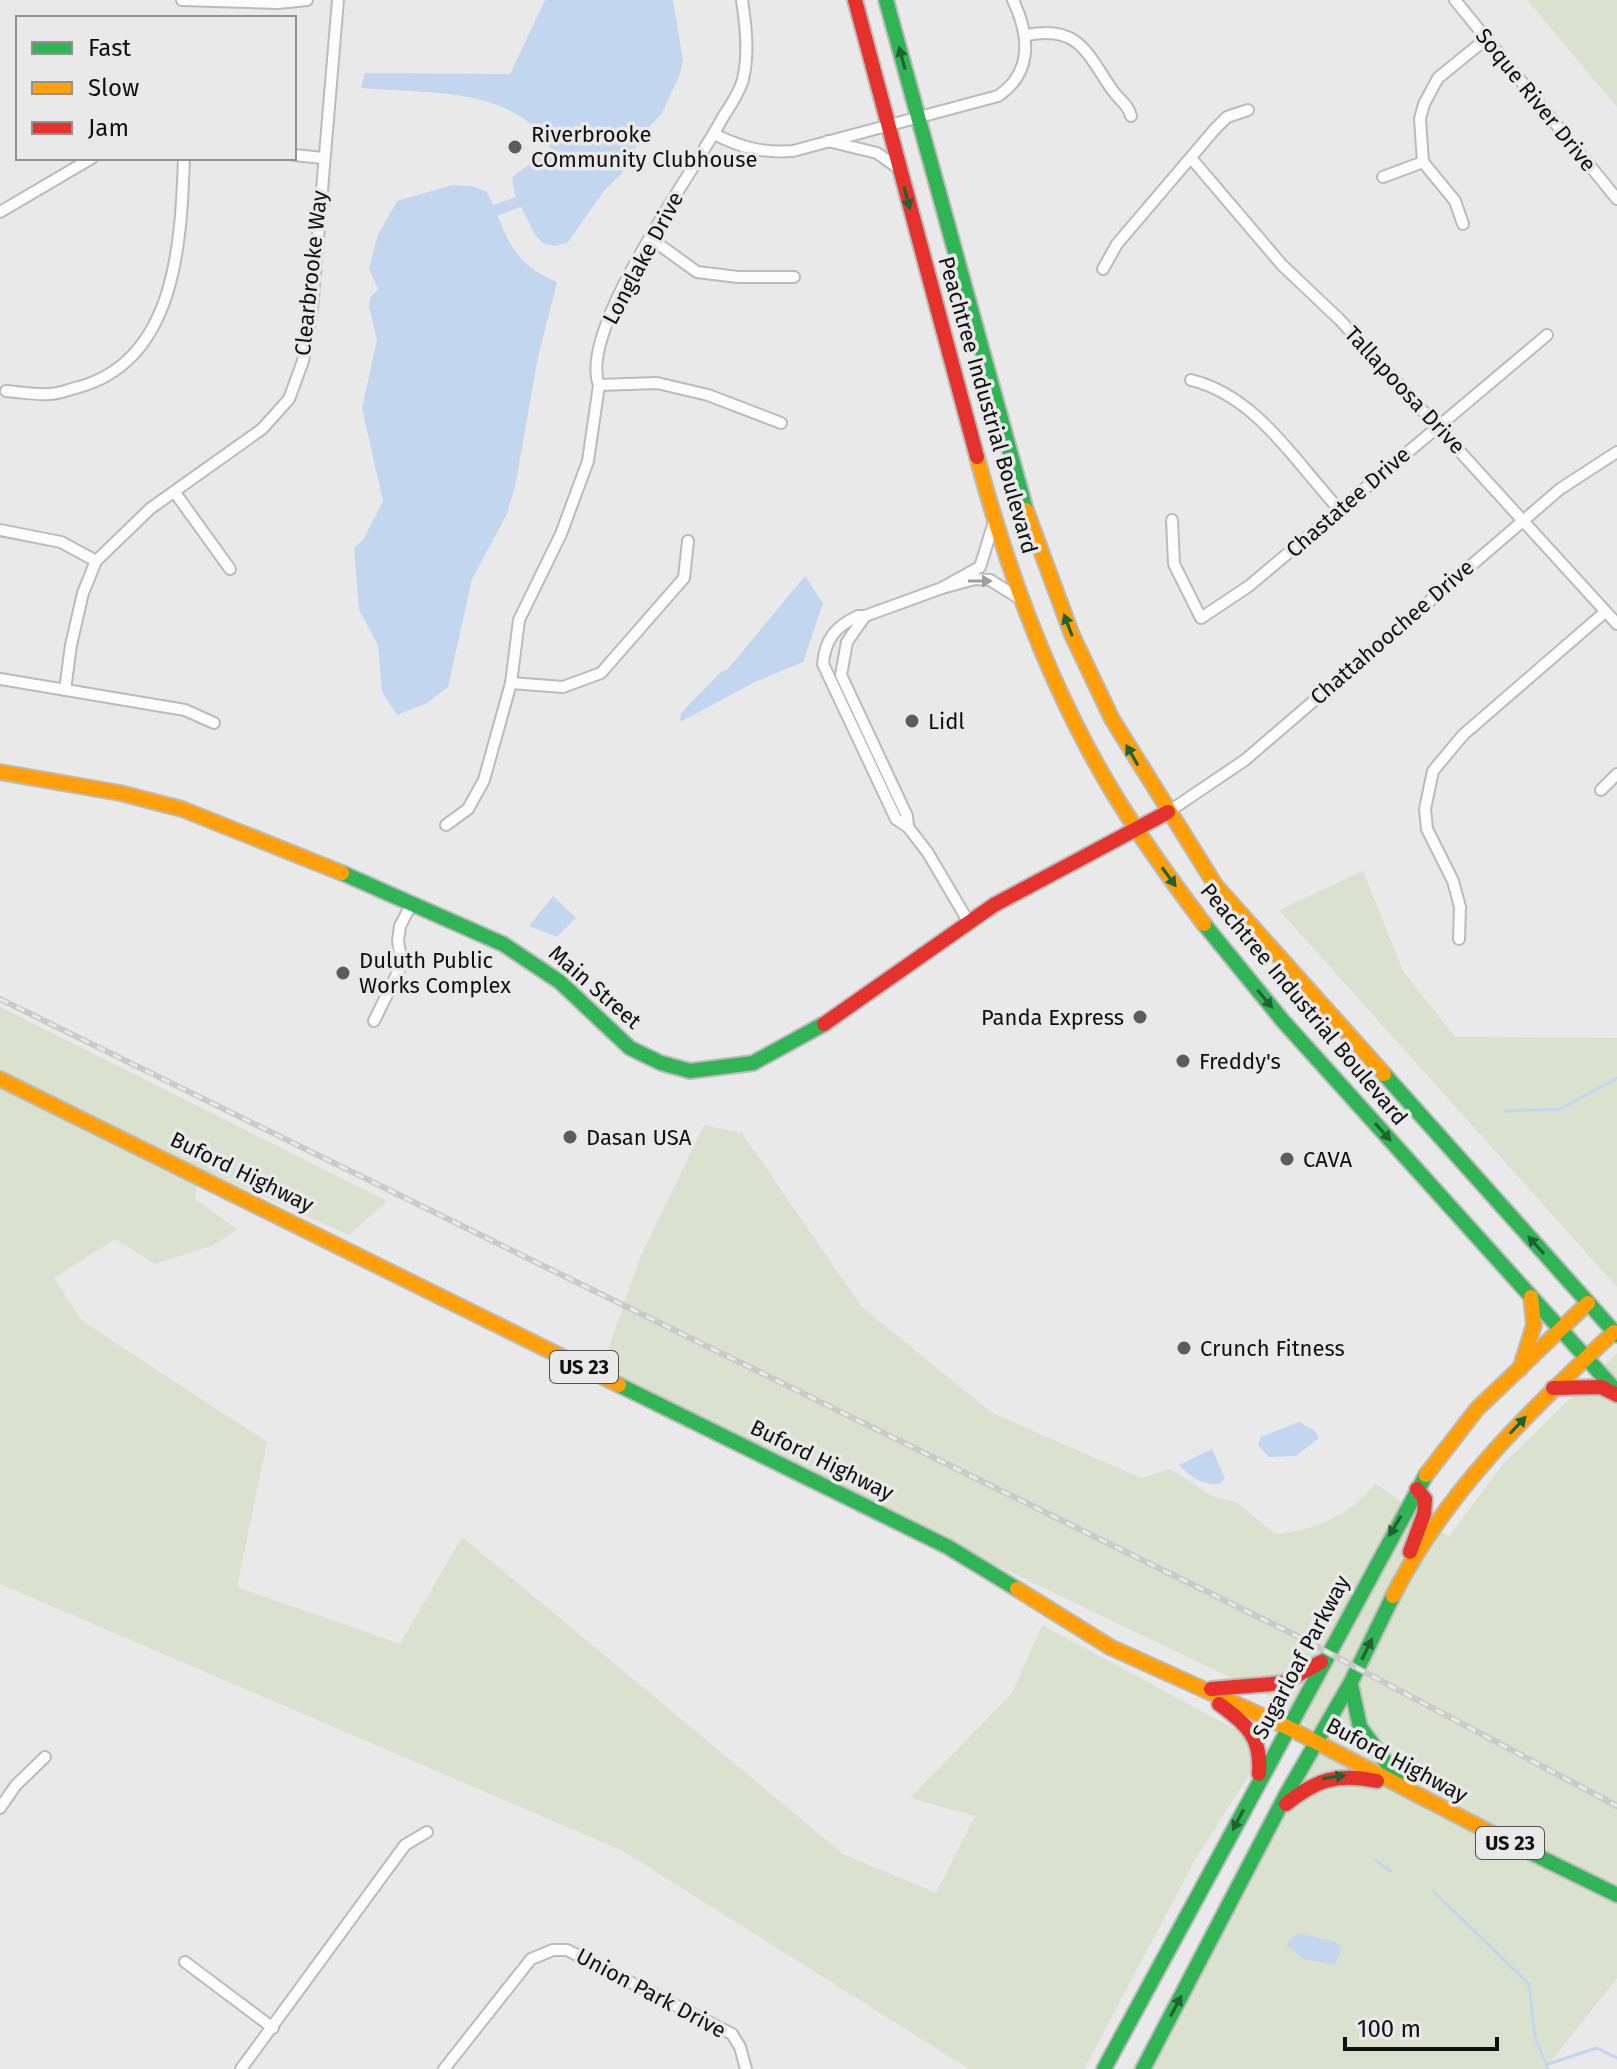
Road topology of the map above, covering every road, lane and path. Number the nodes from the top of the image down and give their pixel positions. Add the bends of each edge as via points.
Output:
1 (182, 0) edge
2 (307, 0) edge
3 (338, 0) edge
4 (742, 0) edge
5 (855, 0) edge
6 (886, 0) edge
7 (1013, 0) edge
8 (1455, 0) edge
9 (1027, 35) junction
10 (1486, 39) junction
11 (1248, 110) dead end
12 (1131, 116) dead end
13 (917, 117) junction
14 (888, 123) junction
15 (714, 134) junction
16 (826, 141) junction
17 (296, 155) edge
18 (323, 158) junction
19 (1191, 158) junction
20 (89, 160) edge
21 (184, 160) edge
22 (1423, 162) junction
23 (900, 170) junction
24 (1383, 177) dead end
25 (1617, 199) edge
26 (0, 212) edge
27 (1463, 224) dead end
28 (650, 238) junction
29 (1103, 269) dead end
30 (794, 277) dead end
31 (1547, 335) dead end
32 (1191, 380) dead end
33 (599, 385) junction
34 (6, 391) dead end
35 (781, 423) dead end
36 (1437, 425) junction
37 (1617, 452) edge
38 (176, 494) junction
39 (1339, 509) junction
40 (995, 520) junction
41 (1172, 520) dead end
42 (1524, 520) junction
43 (0, 530) edge
44 (688, 541) dead end
45 (96, 561) junction
46 (230, 569) dead end
47 (942, 588) junction
48 (1024, 602) junction
49 (1605, 612) junction
50 (865, 616) junction
51 (1617, 624) edge
52 (0, 679) edge
53 (511, 683) junction
54 (65, 690) junction
55 (214, 723) dead end
56 (0, 772) edge
57 (1617, 774) edge
58 (1601, 790) dead end
59 (1168, 812) junction
60 (446, 825) dead end
61 (908, 827) junction
62 (1136, 830) junction
63 (411, 905) junction
64 (968, 921) junction
65 (1459, 939) dead end
66 (374, 1021) dead end
67 (0, 1079) edge
68 (1530, 1294) junction
69 (1588, 1303) junction
70 (1562, 1329) junction
71 (1616, 1333) edge
72 (1587, 1355) junction
73 (1520, 1369) junction
74 (1553, 1388) junction
75 (1617, 1393) edge
76 (1417, 1489) junction
77 (1395, 1591) junction
78 (1325, 1658) junction
79 (1351, 1682) junction
80 (1204, 1689) junction
81 (1289, 1728) junction
82 (1316, 1742) junction
83 (45, 1757) dead end
84 (1402, 1788) junction
85 (1256, 1789) junction
86 (0, 1808) edge
87 (1279, 1810) junction
88 (427, 1832) dead end
89 (1617, 1895) edge
90 (185, 1962) dead end
91 (273, 2028) junction
92 (241, 2069) edge
93 (444, 2069) edge
94 (746, 2069) edge
95 (1104, 2069) edge
96 (1143, 2069) edge

1 - 2 street
3 - 18 street, Clearbrooke Way
4 - 15 street, Longlake Drive via 747,48 743,82
5 - 14 main road, Peachtree Industrial Boulevard
13 -> 6 main road, Peachtree Industrial Boulevard
7 - 9 street
8 - 10 street, Soque River Drive
9 - 12 street via 1045,32 1074,39 1128,105
9 - 13 street via 1023,62 1009,88 998,96
10 - 22 street via 1430,90 1420,119
10 - 25 street, Soque River Drive
11 - 19 street via 1227,117
13 - 14 street
59 -> 13 main road, Peachtree Industrial Boulevard via 1112,719 1072,635 1020,495
14 - 16 street
14 - 23 main road, Peachtree Industrial Boulevard
15 - 16 street via 764,153
15 - 28 street, Longlake Drive
16 - 23 street via 877,153
17 - 18 street
18 - 38 street, Clearbrooke Way via 312,309 303,361 289,399 262,429
19 - 29 street via 1117,244
19 - 36 street, Tallapoosa Drive via 1282,265
20 - 26 street
21 - 34 street via 172,277 146,342 126,365 100,381 51,394
22 - 24 street
22 - 27 street via 1455,201
23 -> 40 main road, Peachtree Industrial Boulevard
28 - 30 street via 697,272
28 - 33 street, Longlake Drive via 597,346 594,373
31 - 36 street, Chastatee Drive
32 - 39 street via 1213,385 1252,411
33 - 35 street via 657,383 708,395
33 - 53 street, Longlake Drive via 588,461 561,534 519,620
36 - 39 street, Chastatee Drive
36 - 42 street, Tallapoosa Drive
37 - 42 street, Chattahoochee Drive
38 - 45 street, Clearbrooke Way via 151,508
38 - 46 street
39 - 41 street, Chastatee Drive via 1201,618 1174,564
40 - 47 street via 980,567
40 - 48 main road, Peachtree Industrial Boulevard
42 - 49 street, Tallapoosa Drive
42 - 59 street, Chattahoochee Drive via 1245,760
43 - 45 street via 61,542
44 - 53 street via 684,578 601,673 563,687
45 - 54 street, Clearbrooke Way via 83,593
47 -> 48 street via 990,580
47 - 50 street
48 - 62 main road, Peachtree Industrial Boulevard via 1080,732
49 - 51 street, Tallapoosa Drive
49 - 65 street via 1463,735 1433,771 1425,809 1427,829 1453,881 1460,907
50 - 61 street via 847,642 841,675
50 - 61 street via 835,630 823,664 896,819
52 - 54 street
53 - 60 street, Longlake Drive via 484,780 468,809
54 - 55 street via 185,710
56 - 63 main road, Main Street via 182,809
57 - 58 street
59 - 62 main road, Main Street
69 -> 59 main road, Peachtree Industrial Boulevard via 1216,886
61 - 64 street
62 - 64 main road, Main Street
62 -> 68 main road, Peachtree Industrial Boulevard via 1283,1021
63 - 64 main road, Main Street via 529,959 630,1048 690,1071 753,1063 808,1035
63 - 66 street via 398,941 402,964
67 - 80 main road, Buford Highway / US 23 via 948,1547 1110,1647
68 - 70 main road, Peachtree Industrial Boulevard
68 - 73 main road via 1535,1333
69 - 70 main road, Sugarloaf Parkway
69 - 71 main road, Peachtree Industrial Boulevard
70 - 72 main road, Peachtree Industrial Boulevard
70 - 73 main road, Sugarloaf Parkway
71 - 72 main road
72 - 74 main road
72 - 75 main road, Peachtree Industrial Boulevard
73 - 76 main road, Sugarloaf Parkway via 1454,1435
74 - 75 main road via 1601,1387
77 -> 74 main road via 1462,1488
76 - 77 main road via 1425,1499 1424,1514
76 -> 78 main road, Sugarloaf Parkway
79 -> 77 main road
78 - 80 main road via 1278,1686
78 - 81 main road, Sugarloaf Parkway
79 - 82 main road
79 - 84 main road via 1358,1727
80 - 81 main road, Buford Highway / US 23
80 - 85 main road via 1259,1741
81 - 82 main road, Buford Highway / US 23
81 - 85 main road, Sugarloaf Parkway
82 - 84 main road, Buford Highway / US 23
82 - 87 main road
83 - 86 street
87 -> 84 main road via 1325,1776 1343,1774
84 - 89 main road, Buford Highway / US 23
85 -> 95 main road, Sugarloaf Parkway
96 -> 87 main road
88 - 91 street via 405,1845
90 - 91 street
91 - 92 street
93 - 94 street, Union Park Drive via 531,1959 567,1950 732,2034

